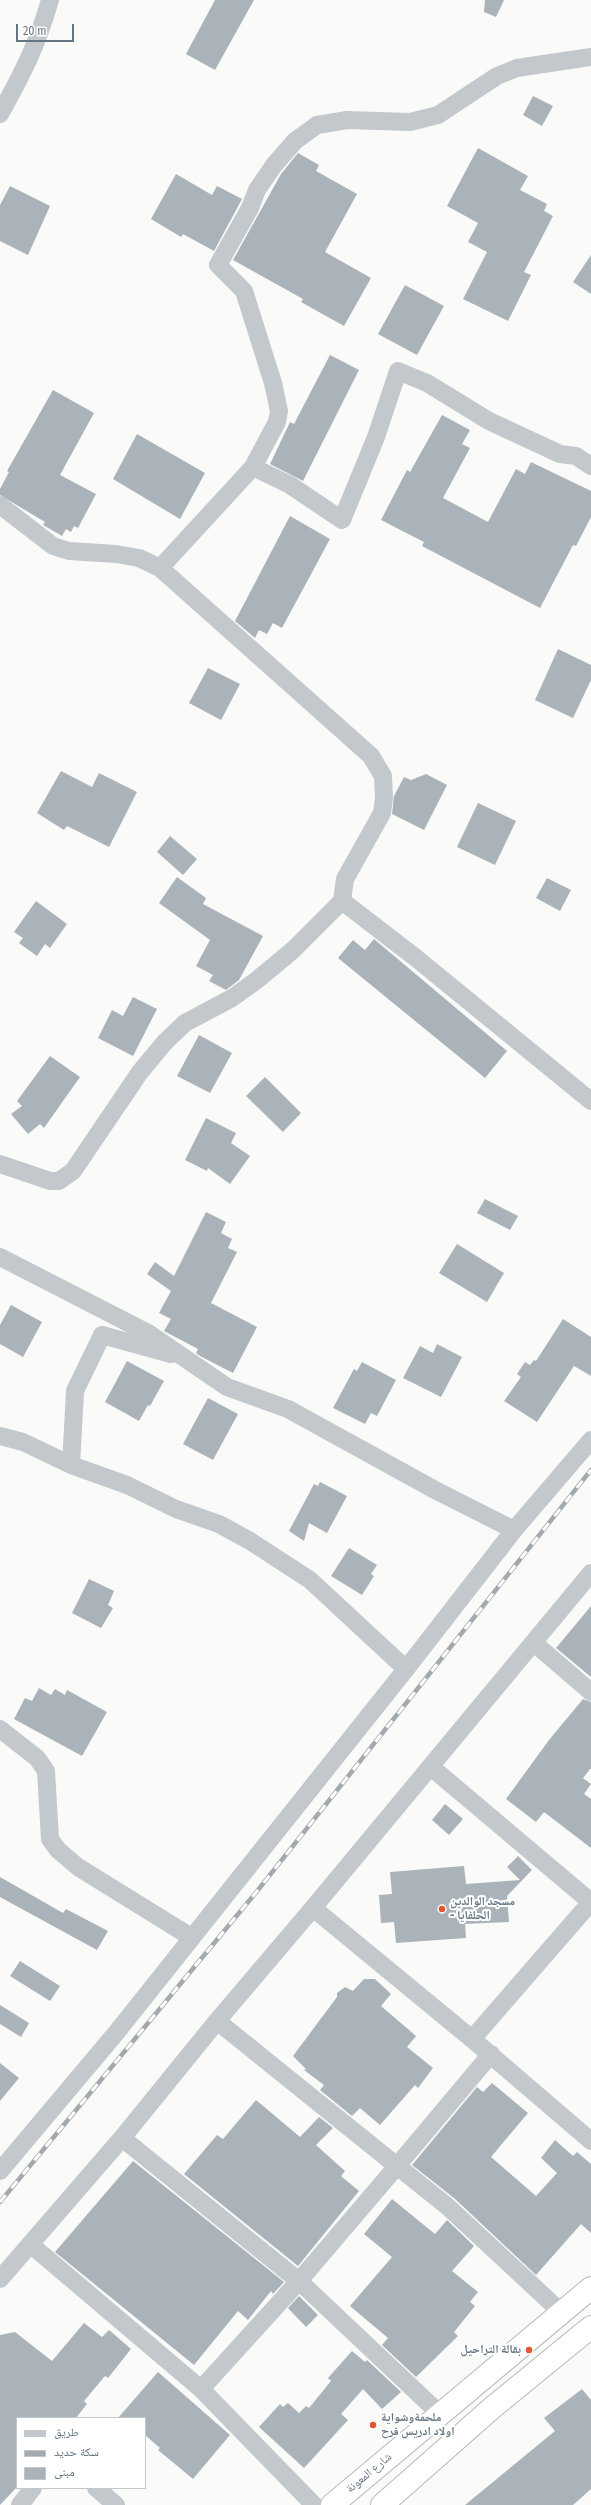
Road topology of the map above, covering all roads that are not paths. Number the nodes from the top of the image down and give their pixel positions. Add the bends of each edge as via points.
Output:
1 (50, 0) edge
2 (591, 57) edge
3 (0, 114) edge
4 (253, 466) junction
5 (591, 466) edge
6 (0, 506) edge
7 (160, 568) junction
8 (342, 901) junction
9 (591, 1102) edge
10 (0, 1164) edge
11 (0, 1257) edge
12 (187, 1358) junction
13 (0, 1436) edge
14 (591, 1440) edge
15 (71, 1465) junction
16 (514, 1530) junction
17 (591, 1573) edge
18 (534, 1643) junction
19 (406, 1669) junction
20 (591, 1692) edge
21 (0, 1729) edge
22 (430, 1767) junction
23 (314, 1908) junction
24 (191, 1937) junction
25 (217, 2021) junction
26 (472, 2039) junction
27 (491, 2054) junction
28 (122, 2138) junction
29 (591, 2141) edge
30 (397, 2166) junction
31 (0, 2171) edge
32 (30, 2244) junction
33 (0, 2280) edge
34 (299, 2281) junction
35 (591, 2288) edge
36 (561, 2312) junction
37 (591, 2327) edge
38 (201, 2389) junction
39 (440, 2414) junction
40 (32, 2489) edge
41 (97, 2489) edge
42 (20, 2505) edge
43 (116, 2505) edge
44 (314, 2505) edge
45 (332, 2505) edge
46 (382, 2505) edge

1 - 3 street via 39,39
2 - 4 street via 518,68 497,76 438,115 410,122 347,120 317,126 295,141 274,165 257,190 250,208 218,265 244,291 273,383 279,411 277,422
4 - 5 street via 290,485 342,520 376,437 398,371 427,383 489,421 560,454 576,456
4 - 7 street
6 - 7 street via 53,546 68,551 140,558
7 - 8 street via 371,756 383,776 382,813 345,879
8 - 9 street via 416,958
8 - 10 street via 293,950 258,980 232,998 185,1023 165,1042 140,1072 72,1170 59,1181 50,1181
11 - 12 street via 148,1333
12 - 15 street via 102,1335 75,1391
12 - 16 street via 227,1386 288,1409 435,1490
13 - 15 street via 23,1442
14 - 16 street
15 - 19 street via 127,1485 250,1540 310,1580
16 - 19 street
17 - 18 street
18 - 20 street
18 - 22 street
19 - 24 street
21 - 24 street via 37,1758 46,1771 50,1838 58,1850 78,1867
22 - 23 street
22 - 26 street via 591,1902
23 - 25 street
23 - 26 street
24 - 31 street via 116,2033
25 - 28 street
25 - 30 street
26 - 27 street
27 - 29 street
27 - 30 street
28 - 32 street
28 - 34 street
30 - 34 street
30 - 36 street via 444,2203
32 - 33 street
32 - 38 street
34 - 38 street
34 - 39 street
35 - 36 highway, شارع المعونة
36 - 39 highway, شارع المعونة
37 - 46 highway via 492,2408
38 - 44 street
39 - 45 highway, شارع المعونة
40 - 42 street
41 - 43 street

